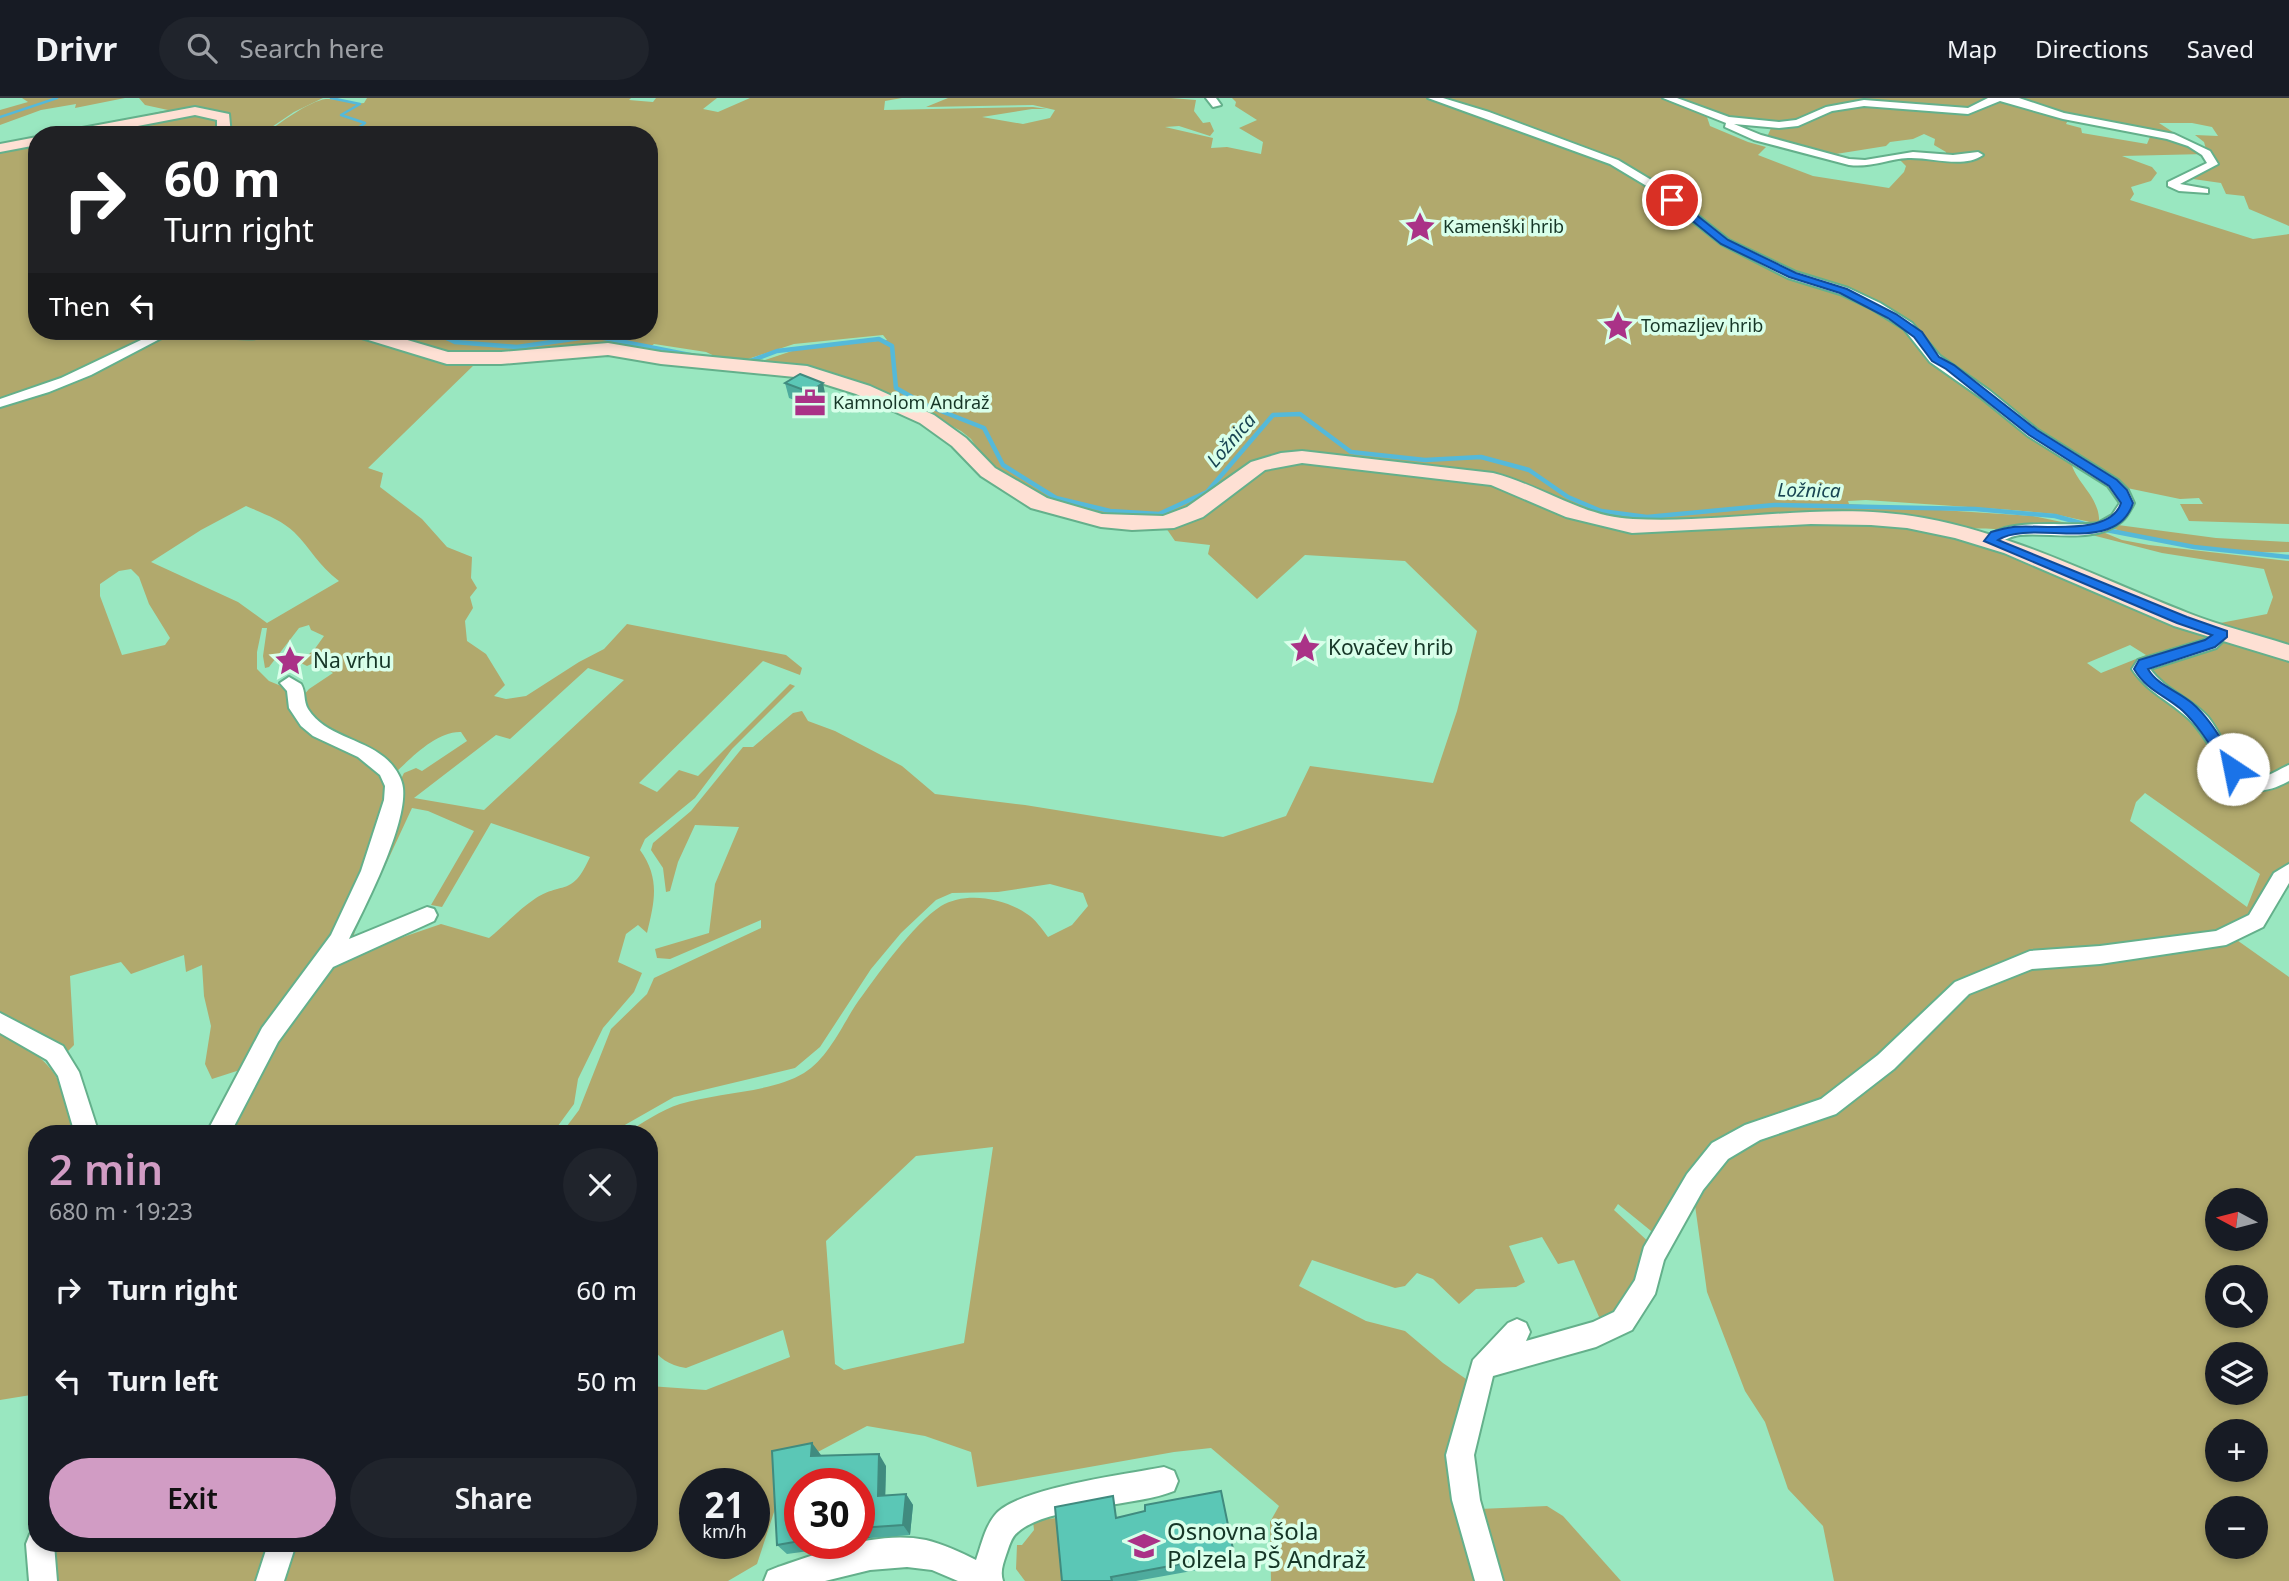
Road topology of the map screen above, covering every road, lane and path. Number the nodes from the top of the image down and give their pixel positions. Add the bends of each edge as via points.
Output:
1 (1433, 98) edge
2 (1668, 98) edge
3 (1999, 98) edge
4 (1720, 118) junction
5 (114, 126) edge
6 (224, 126) edge
7 (28, 143) edge
8 (0, 148) edge
9 (1978, 155) dead end
10 (2204, 191) dead end
11 (151, 340) edge
12 (388, 340) edge
13 (0, 403) edge
14 (1990, 541) junction
15 (2222, 634) junction
16 (2289, 653) edge
17 (289, 682) dead end
18 (2289, 772) edge
19 (2289, 872) edge
20 (427, 915) dead end
21 (323, 962) junction
22 (0, 1022) edge
23 (84, 1125) edge
24 (223, 1125) edge
25 (1517, 1332) dead end
26 (1486, 1365) junction
27 (1164, 1481) dead end
28 (41, 1552) edge
29 (279, 1552) edge
30 (987, 1580) edge
31 (43, 1581) edge
32 (270, 1581) edge
33 (778, 1581) edge
34 (1489, 1581) edge

1 - 14 street via 1614,162 1654,186 1725,242 1793,275 1844,291 1897,319 1918,335 1935,359 2033,433 2113,483 2127,503 2124,514 2111,523 2012,531 1995,534
2 - 4 street
3 - 4 street via 1968,111 1864,103 1829,108 1788,124
3 - 10 street via 2189,144 2208,155 2213,164 2172,184
4 - 9 street via 1754,138 1855,163 1894,155 1961,159
5 - 6 street via 195,111 224,117
7 - 8 street
11 - 13 street via 51,388
12 - 14 street via 447,358 608,349 807,372 863,390 927,419 988,472 1039,503 1101,520 1166,523 1195,512 1258,466 1302,457 1493,479 1568,510 1632,526 1874,518
14 - 15 street
15 - 16 street
15 - 18 street via 2210,644 2144,664 2141,669 2147,680 2196,715 2233,769 2246,780 2264,784
17 - 21 street via 307,720 342,745 369,755 386,769 394,785 389,822 341,933
19 - 26 street via 2256,921 2219,939 2031,960 1962,988 1886,1062 1828,1107 1753,1132 1720,1151 1695,1182 1653,1256 1646,1285 1623,1321 1596,1334
20 - 21 street
21 - 24 street via 272,1032
22 - 23 street via 55,1053 68,1072
25 - 26 street
26 - 34 street via 1460,1455 1466,1500
27 - 30 street via 1042,1506 1019,1515 1006,1523
28 - 31 street
29 - 32 street
30 - 33 street via 952,1563 910,1552 816,1569

